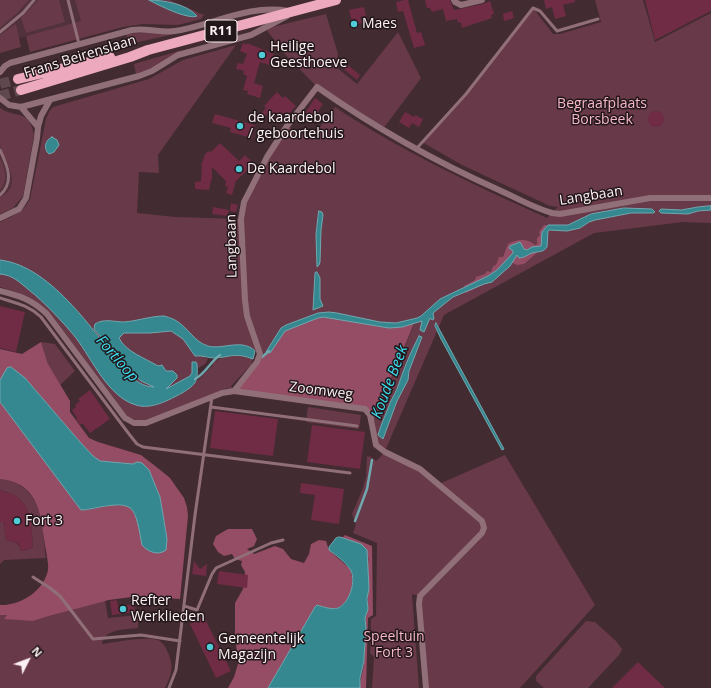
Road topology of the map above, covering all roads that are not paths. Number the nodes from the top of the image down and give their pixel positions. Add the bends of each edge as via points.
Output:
1 (34, 0) edge
2 (68, 0) edge
3 (336, 0) edge
4 (454, 0) edge
5 (482, 0) edge
6 (294, 11) junction
7 (598, 19) dead end
8 (0, 32) edge
9 (79, 44) junction
10 (148, 50) junction
11 (0, 72) edge
12 (18, 79) tunnel mouth
13 (21, 90) tunnel mouth
14 (0, 98) edge
15 (50, 100) junction
16 (21, 107) junction
17 (38, 126) junction
18 (416, 148) junction
19 (0, 150) edge
20 (0, 194) edge
21 (711, 198) edge
22 (0, 218) edge
23 (0, 291) edge
24 (0, 298) edge
25 (234, 391) junction
26 (212, 396) junction
27 (211, 407) junction
28 (357, 426) dead end
29 (203, 455) junction
30 (350, 474) dead end
31 (283, 540) dead end
32 (34, 577) dead end
33 (184, 606) junction
34 (180, 641) junction
35 (169, 688) edge
36 (426, 688) edge

1 - 8 lane
2 - 9 lane
3 - 6 main road, Frans Beirenslaan / R11
4 - 5 street via 461,6
6 - 9 street via 253,11 177,30 132,30
6 - 10 main road, Frans Beirenslaan / R11
6 - 15 street via 251,35 178,55 146,74
7 - 18 lane via 557,31 540,11 533,8 466,94
9 - 11 street via 10,63
10 - 12 main road, Frans Beirenslaan / R11
10 - 13 main road, Frans Beirenslaan / R11
14 - 16 street via 9,105
15 - 16 street
15 - 17 street
16 - 17 street
17 - 22 street via 26,198 19,209
18 - 21 street, Langbaan via 478,181 556,214 650,198
18 - 25 street, Langbaan via 317,87 287,126 248,192 241,214 247,316 260,354
19 - 20 lane via 9,176 7,186
23 - 26 street, Zoomweg via 37,304 125,418 134,424 146,423
24 - 29 lane via 22,304 41,317 137,444
25 - 26 street, Zoomweg
25 - 36 street, Zoomweg via 364,409 370,415 376,445 385,452 420,468 482,521 482,533 420,596
26 - 27 lane
27 - 28 lane
27 - 29 lane
29 - 30 lane
29 - 33 lane
31 - 33 lane via 216,568 197,610
32 - 34 lane via 60,596 93,639 141,635
33 - 34 lane
34 - 35 lane via 176,670

